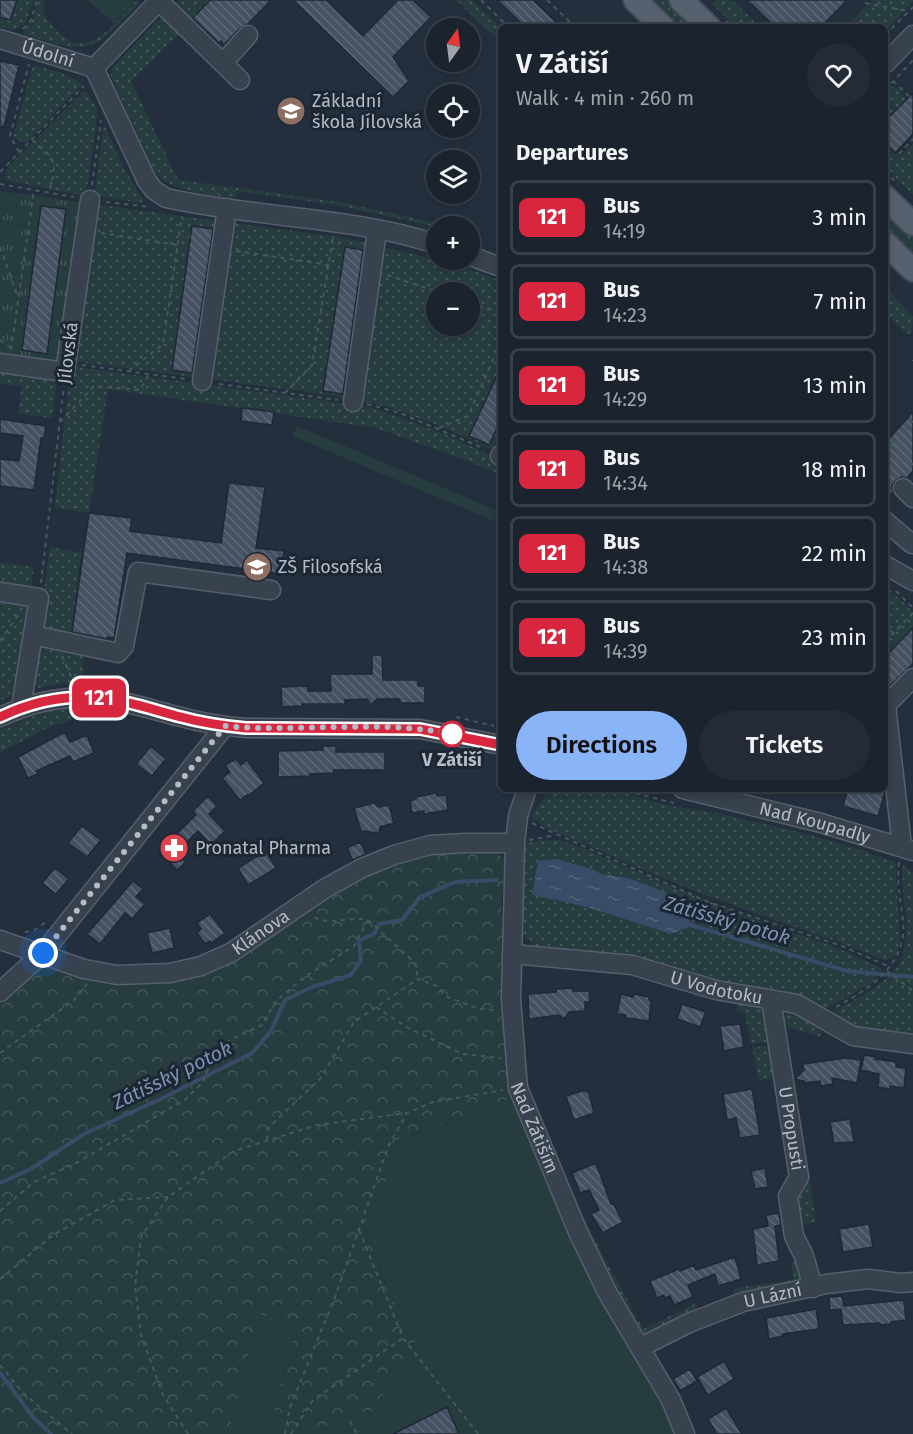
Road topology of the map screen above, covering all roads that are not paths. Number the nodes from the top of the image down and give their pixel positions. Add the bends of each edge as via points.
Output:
1 (160, 0) edge
2 (635, 0) edge
3 (681, 0) edge
4 (660, 24) edge
5 (706, 24) edge
6 (248, 35) dead end
7 (913, 35) edge
8 (5, 41) edge
9 (888, 61) edge
10 (223, 63) junction
11 (90, 76) junction
12 (240, 80) dead end
13 (90, 200) road end
14 (888, 200) edge
15 (227, 208) junction
16 (913, 224) edge
17 (377, 230) junction
18 (426, 241) edge
19 (888, 246) edge
20 (480, 259) edge
21 (498, 264) edge
22 (913, 270) edge
23 (4, 364) edge
24 (202, 381) dead end
25 (353, 402) road end
26 (888, 524) edge
27 (912, 544) edge
28 (888, 567) edge
29 (906, 579) edge
30 (271, 590) dead end
31 (0, 592) edge
32 (33, 635) junction
33 (913, 678) edge
34 (888, 703) edge
35 (21, 707) junction
36 (0, 717) edge
37 (888, 719) edge
38 (225, 726) junction
39 (498, 745) edge
40 (526, 792) edge
41 (678, 796) edge
42 (515, 843) junction
43 (907, 849) edge
44 (0, 940) edge
45 (43, 953) junction
46 (512, 954) junction
47 (0, 992) edge
48 (771, 1000) junction
49 (913, 1044) edge
50 (913, 1282) edge
51 (813, 1288) junction
52 (641, 1347) junction
53 (685, 1434) edge

1 - 10 street
1 - 11 street
2 - 4 main road
3 - 5 main road
6 - 10 street
7 - 9 street
8 - 11 street, Údolní
10 - 12 street
11 - 15 street via 154,190 166,198
13 - 23 street, Jílovská via 65,372
14 - 16 main road
15 - 17 street
15 - 24 street
17 - 18 street
17 - 25 street
19 - 22 main road
20 - 21 street
26 - 27 street
28 - 29 street
30 - 32 street via 138,572 124,646 118,653
31 - 32 street via 35,597
32 - 35 street
33 - 34 street
35 - 36 street
35 - 38 street via 54,700 111,700
37 - 43 street
38 - 39 street via 420,729
38 - 45 street
40 - 42 street, Nad Zátiším
41 - 43 street, Nad Koupadly via 821,823
42 - 45 street, Klánova via 430,845 394,855 324,889 232,952 201,966 170,973 117,975 84,969
42 - 46 street, Nad Zátiším
44 - 45 street, Klánova
45 - 47 street
46 - 48 street, U Vodotoku via 632,965 716,990
46 - 52 street, Nad Zátiším via 518,1088 578,1232 607,1292
48 - 49 street, U Vodotoku via 797,1004 853,1036
48 - 51 street, U Propusti via 799,1177 788,1196 794,1236
50 - 51 street, U Lázní via 868,1279
51 - 52 street, U Lázní via 718,1310
52 - 53 street, Nad Zátiším

